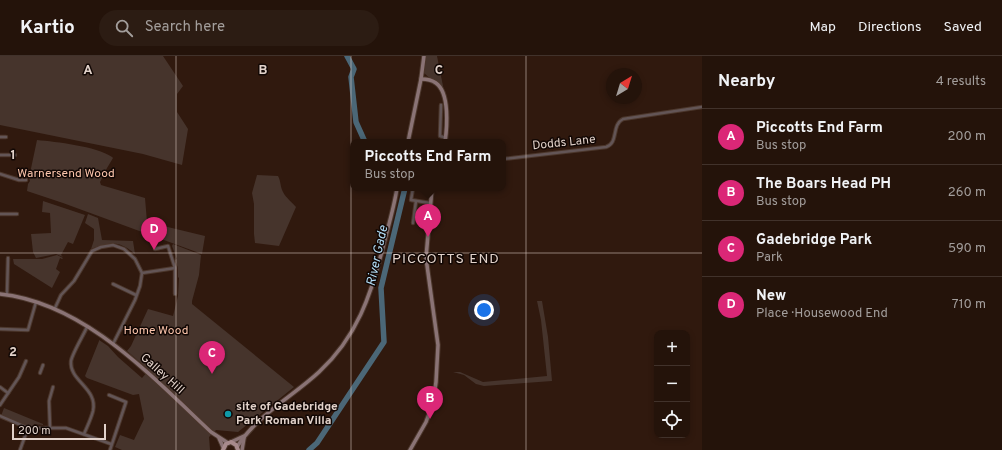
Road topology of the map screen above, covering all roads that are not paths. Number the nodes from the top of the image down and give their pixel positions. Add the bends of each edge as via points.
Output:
1 (424, 56) edge
2 (421, 79) junction
3 (441, 105) dead end
4 (702, 107) edge
5 (0, 137) edge
6 (6, 137) dead end
7 (409, 139) edge
8 (444, 139) edge
9 (445, 139) edge
10 (15, 154) dead end
11 (0, 155) edge
12 (506, 159) edge
13 (0, 174) edge
14 (26, 180) dead end
15 (396, 191) edge
16 (412, 191) edge
17 (432, 191) edge
18 (416, 201) junction
19 (430, 203) junction
20 (0, 214) edge
21 (17, 214) dead end
22 (413, 224) dead end
23 (155, 249) dead end
24 (8, 258) dead end
25 (175, 268) junction
26 (142, 273) junction
27 (113, 284) dead end
28 (0, 294) edge
29 (7, 294) junction
30 (175, 294) dead end
31 (136, 296) junction
32 (36, 301) junction
33 (55, 308) junction
34 (87, 327) junction
35 (0, 329) edge
36 (113, 344) junction
37 (26, 361) dead end
38 (43, 365) dead end
39 (40, 373) dead end
40 (0, 387) edge
41 (53, 387) dead end
42 (8, 393) junction
43 (109, 395) dead end
44 (0, 405) edge
45 (0, 416) edge
46 (50, 427) junction
47 (28, 428) junction
48 (84, 434) junction
49 (245, 435) junction
50 (219, 438) junction
51 (230, 443) junction
52 (111, 444) junction
53 (223, 449) edge
54 (237, 449) edge
55 (20, 450) edge
56 (110, 450) edge
57 (242, 450) edge
58 (410, 450) edge

1 - 2 street
2 - 7 street
2 - 9 street via 436,83 443,91 447,118
3 - 8 street via 440,136
4 - 12 street, Dodds Lane via 623,118 616,125 610,146
5 - 6 street
10 - 11 street
13 - 14 street
15 - 49 street via 375,277 360,320 347,340 321,370
16 - 18 street via 411,200
17 - 19 street
18 - 19 street
18 - 22 street
19 - 58 street via 426,258 438,345 436,382 433,403 426,422
20 - 21 street
23 - 25 street via 168,246
24 - 29 street
25 - 26 street
25 - 30 street
26 - 31 street
26 - 33 street via 135,259 124,249 113,245 101,247 92,251 74,281 61,295
27 - 31 street
28 - 29 street, Galley Hill
29 - 32 street, Galley Hill
31 - 36 street
32 - 33 street, Galley Hill
32 - 35 street via 28,330
33 - 34 street, Galley Hill
34 - 36 street, Galley Hill
34 - 48 street via 71,360 74,373 90,392 94,410
36 - 50 street, Galley Hill
37 - 42 street
38 - 39 street
40 - 42 street
41 - 46 street via 49,401
42 - 44 street
43 - 52 street via 126,402
45 - 47 street
46 - 47 street
46 - 48 street via 66,428
47 - 55 street
48 - 52 street
49 - 51 street
49 - 54 street
49 - 57 street
50 - 51 street, Galley Hill
50 - 53 street, Galley Hill
51 - 53 main road
51 - 54 main road
52 - 56 street

